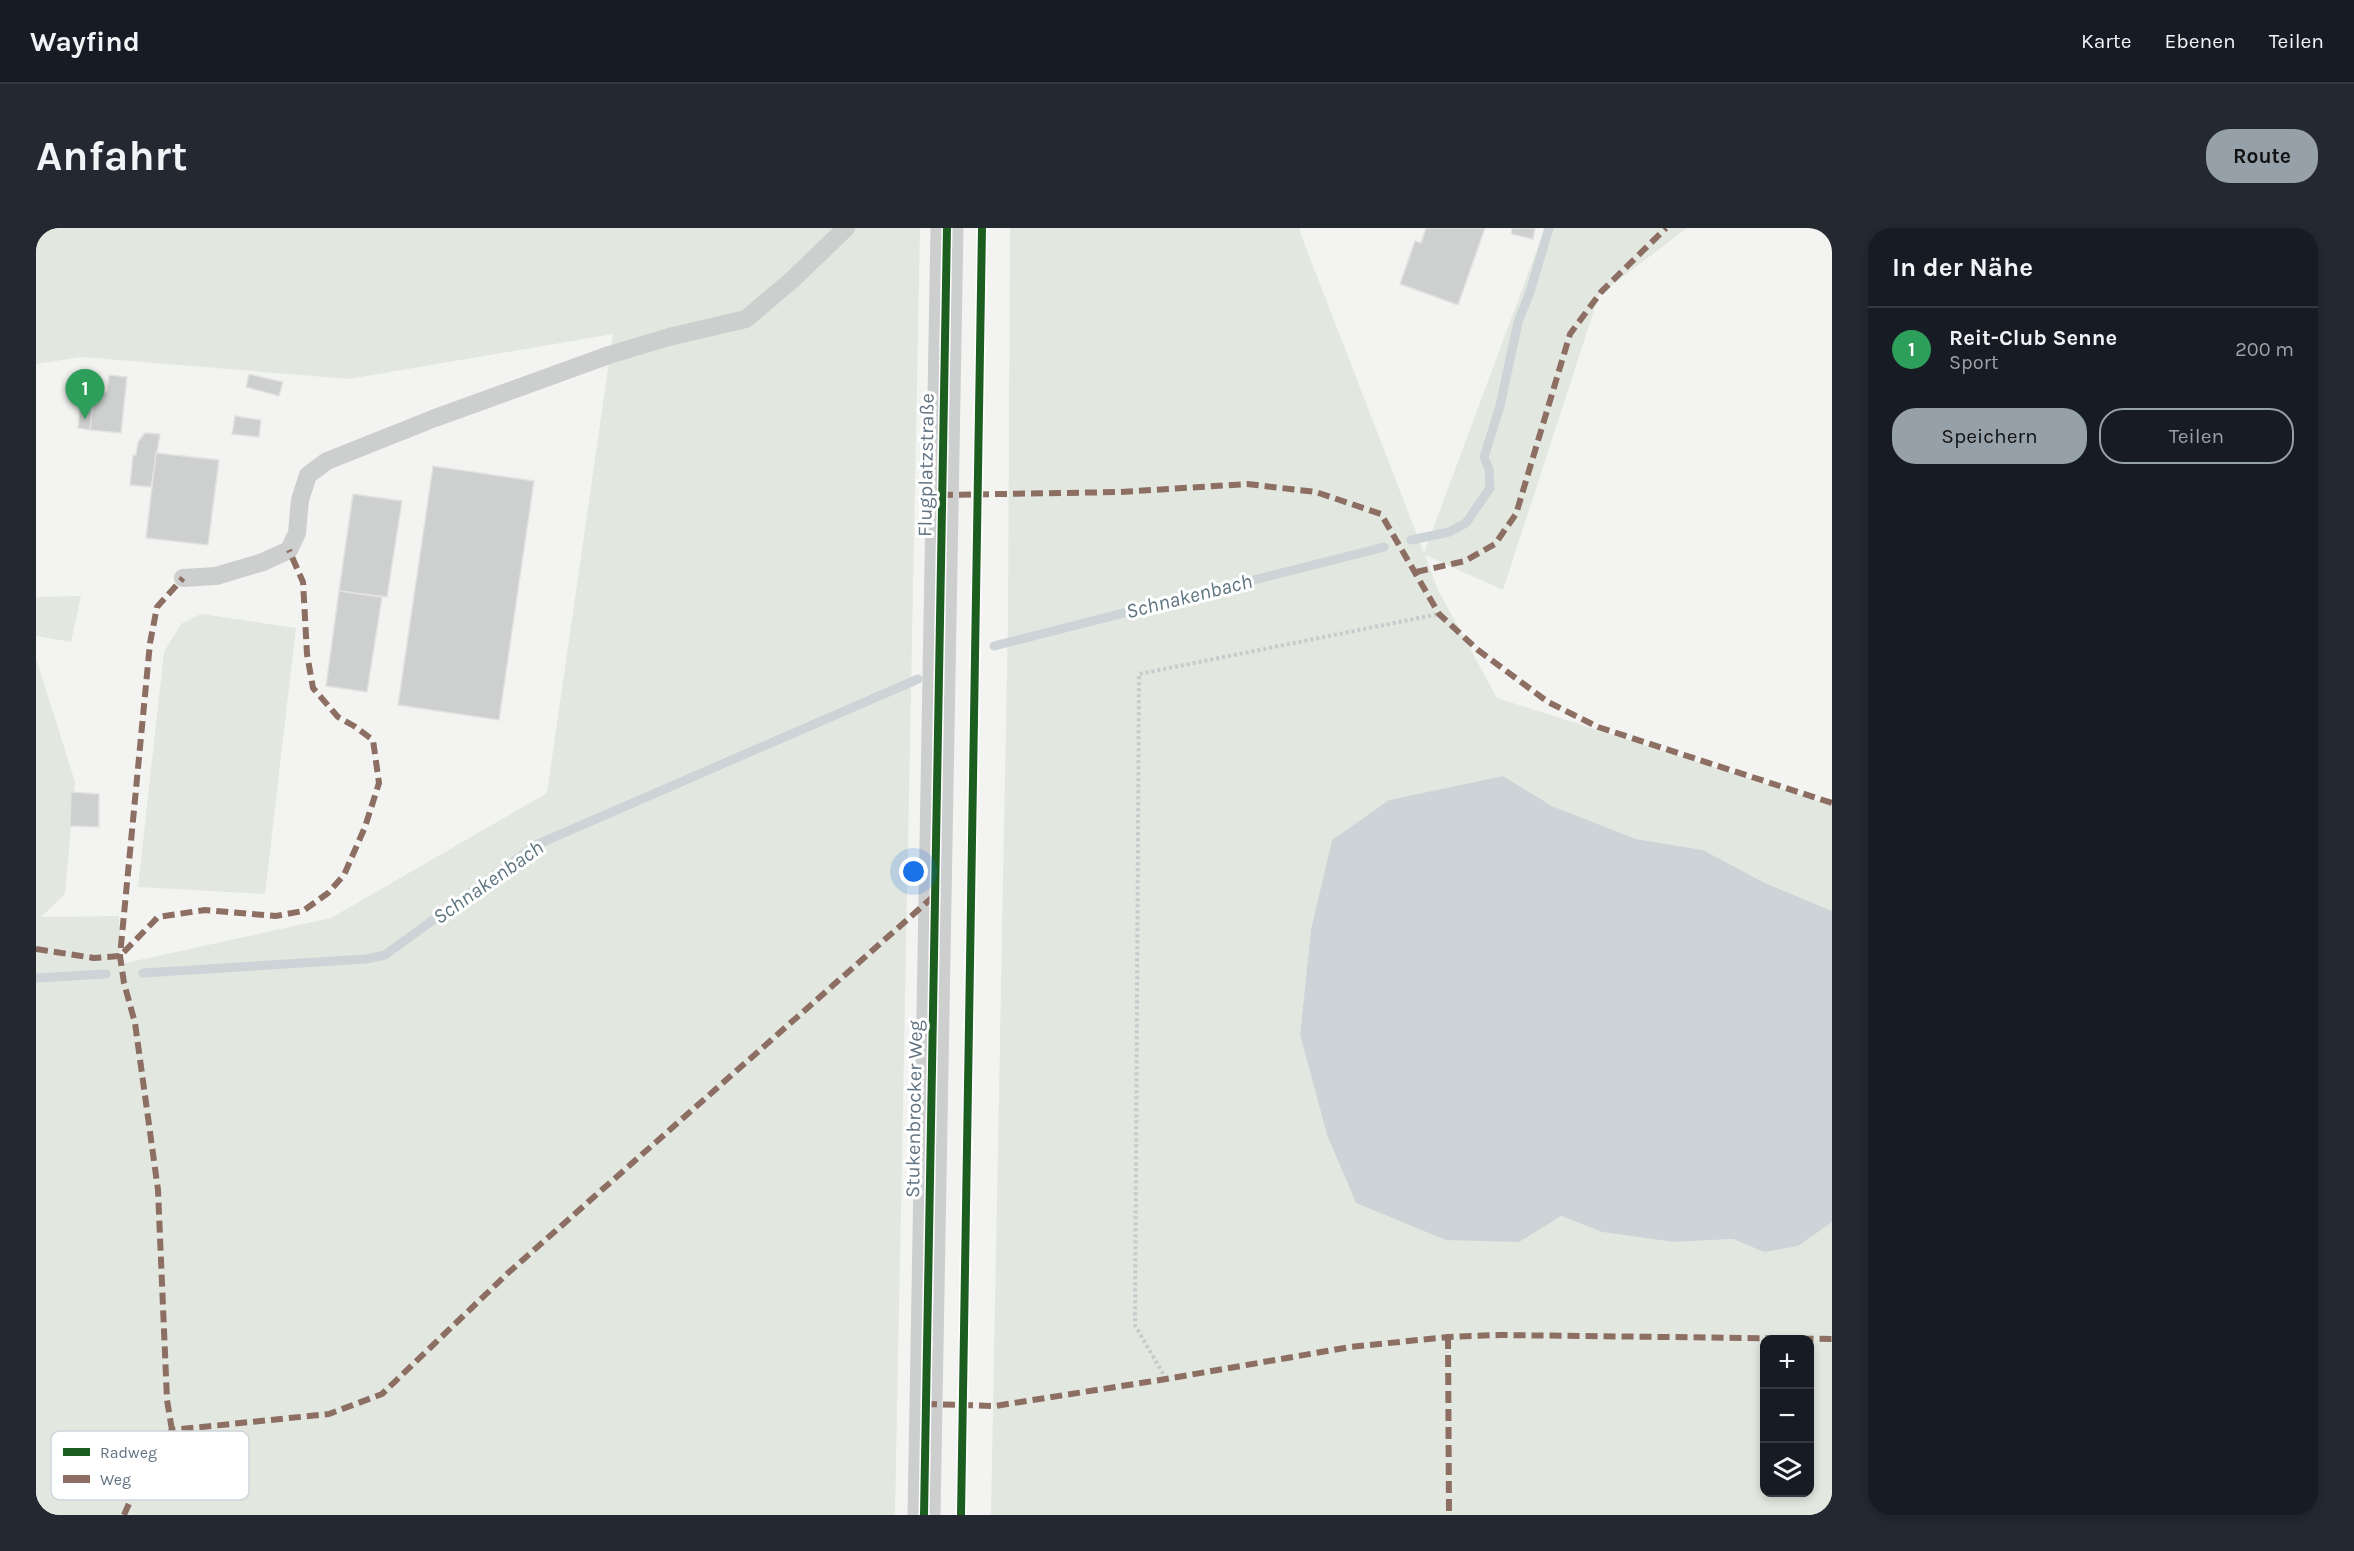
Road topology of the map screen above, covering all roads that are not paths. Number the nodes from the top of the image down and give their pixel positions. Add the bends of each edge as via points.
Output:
1 (846, 228) edge
2 (947, 228) edge
3 (183, 578) dead end
4 (938, 703) joint
5 (924, 1515) edge

1 - 3 lane via 746,319 609,355 327,461 308,475 300,500 297,533 289,550 216,576
2 - 4 street, Flugplatzstraße
4 - 5 street, Stukenbrocker Weg

